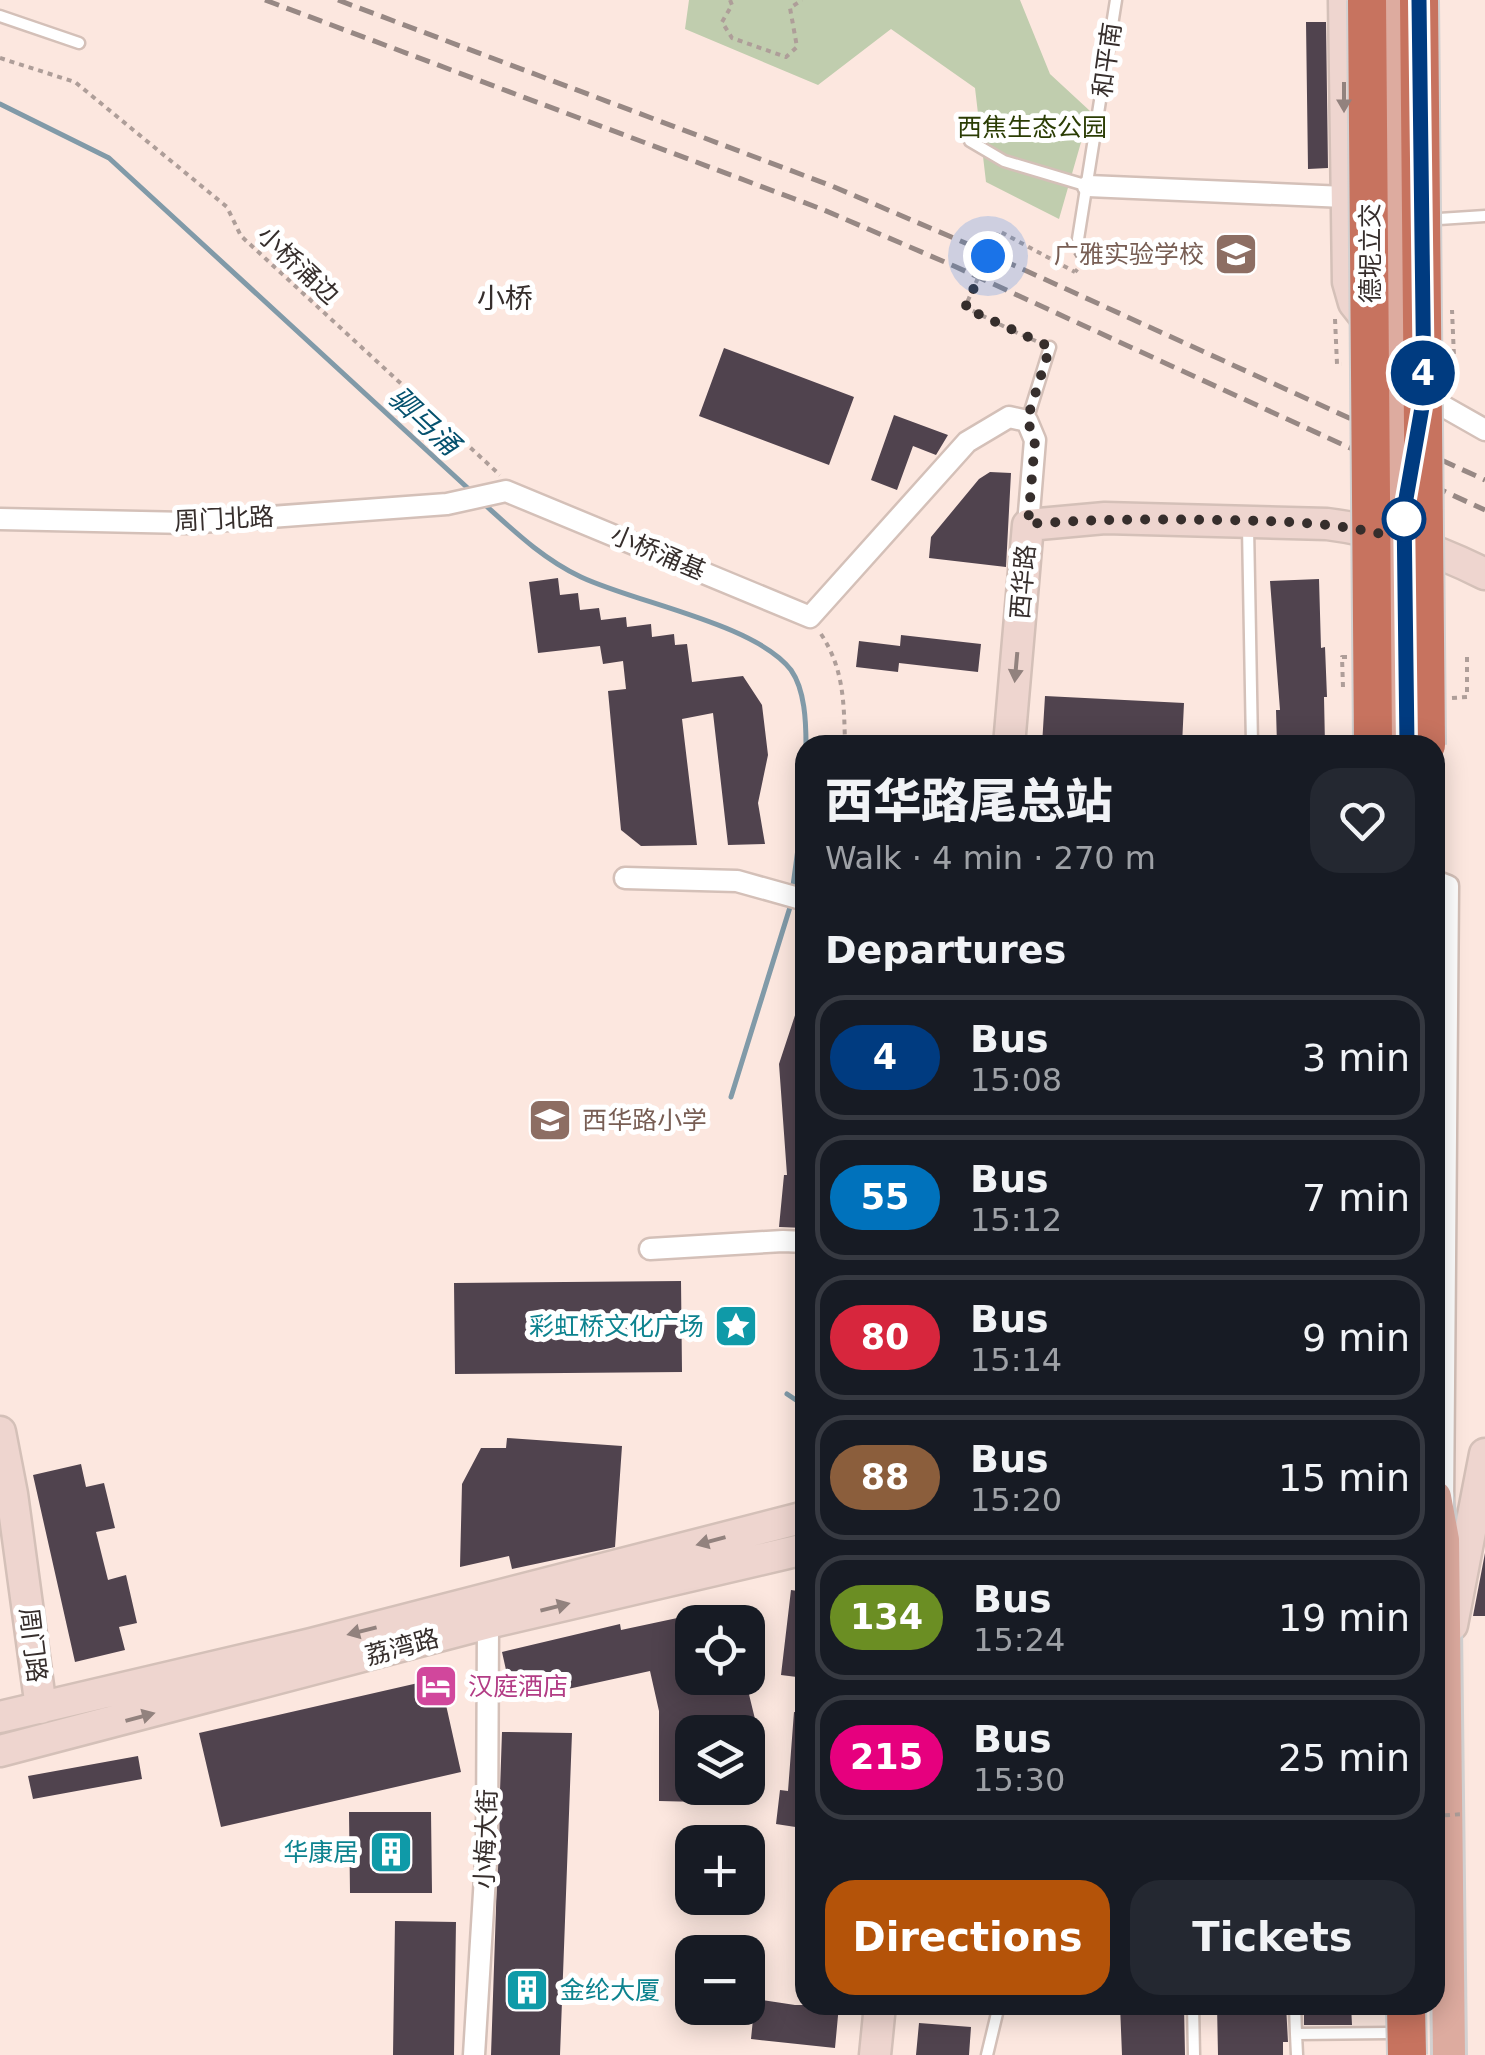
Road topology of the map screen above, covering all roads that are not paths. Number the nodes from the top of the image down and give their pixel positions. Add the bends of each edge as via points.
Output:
1 (1116, 0) edge
2 (1344, 0) edge
3 (1367, 0) edge
4 (1387, 0) edge
5 (1398, 0) edge
6 (1420, 0) edge
7 (1438, 0) edge
8 (0, 16) edge
9 (79, 43) dead end
10 (970, 141) dead end
11 (1088, 186) junction
12 (1344, 198) junction
13 (1485, 216) edge
14 (1439, 219) junction
15 (1078, 238) road end
16 (1365, 317) junction
17 (1440, 318) junction
18 (1050, 347) road end
19 (1396, 388) junction
20 (1027, 420) junction
21 (1485, 430) edge
22 (506, 491) joint
23 (1389, 509) junction
24 (0, 519) edge
25 (1248, 520) junction
26 (1028, 524) junction
27 (1485, 574) edge
28 (1010, 735) edge
29 (1252, 735) edge
30 (1374, 735) edge
31 (1393, 735) edge
32 (1406, 735) edge
33 (1425, 735) edge
34 (625, 878) dead end
35 (795, 897) edge
36 (1445, 1056) edge
37 (795, 1242) edge
38 (650, 1249) dead end
39 (1445, 1384) edge
40 (0, 1432) edge
41 (1485, 1454) edge
42 (795, 1520) edge
43 (795, 1551) edge
44 (488, 1623) junction
45 (1445, 1658) edge
46 (41, 1708) junction
47 (0, 1717) edge
48 (45, 1740) junction
49 (0, 1751) edge
50 (879, 2015) edge
51 (996, 2015) edge
52 (1193, 2015) edge
53 (1295, 2015) edge
54 (1441, 2028) edge
55 (1395, 2029) edge
56 (1296, 2034) junction
57 (474, 2055) edge
58 (875, 2055) edge
59 (987, 2055) edge
60 (1194, 2055) edge
61 (1297, 2055) edge
62 (1427, 2055) edge

1 - 11 lane, 和平南
2 -> 12 main road
3 - 19 highway, 德坭立交, bridge
4 - 19 main road, 德坭立交
5 - 23 main road, 德坭立交, bridge
6 - 19 highway, 德坭立交, bridge
7 - 14 main road
8 - 9 lane
10 - 11 lane via 1004,161
11 - 12 street
11 - 15 lane, 和平南
12 - 16 main road via 1348,282
13 - 14 lane
14 - 17 main road
16 - 17 main road
16 - 19 street
17 - 19 street
18 - 20 lane
19 - 21 street
19 - 23 highway, 德坭立交, bridge
19 - 23 main road, bridge
19 - 23 main road, bridge via 1380,446
19 - 33 highway, 德坭立交, bridge
20 - 22 street, 小桥涌基 via 1009,417 967,442 810,617
20 - 26 street via 1035,440
22 - 24 street, 周门北路 via 448,504 188,523
23 - 30 highway, 德坭立交, bridge
23 - 31 main road, 德坭立交
23 - 32 main road, 德坭立交, bridge
25 - 26 main road, 西华路
25 - 27 main road, 西华路 via 1356,528
25 - 29 lane
26 -> 28 main road, 西华路
34 - 35 street via 737,881
36 - 39 street
37 - 38 street
40 - 46 main road, 周门路
41 - 45 main road
42 -> 46 main road, 荔湾路
44 -> 43 main road, 荔湾路
48 -> 44 main road, 荔湾路
44 - 57 street, 小梅大街 via 487,1844
46 - 47 main road, 荔湾路
46 - 48 street, 周门路
48 - 49 main road, 荔湾路
50 - 58 main road
51 - 59 lane
52 - 60 lane
53 - 56 lane
54 - 55 main road
54 - 62 highway
55 - 56 lane
56 - 61 lane

